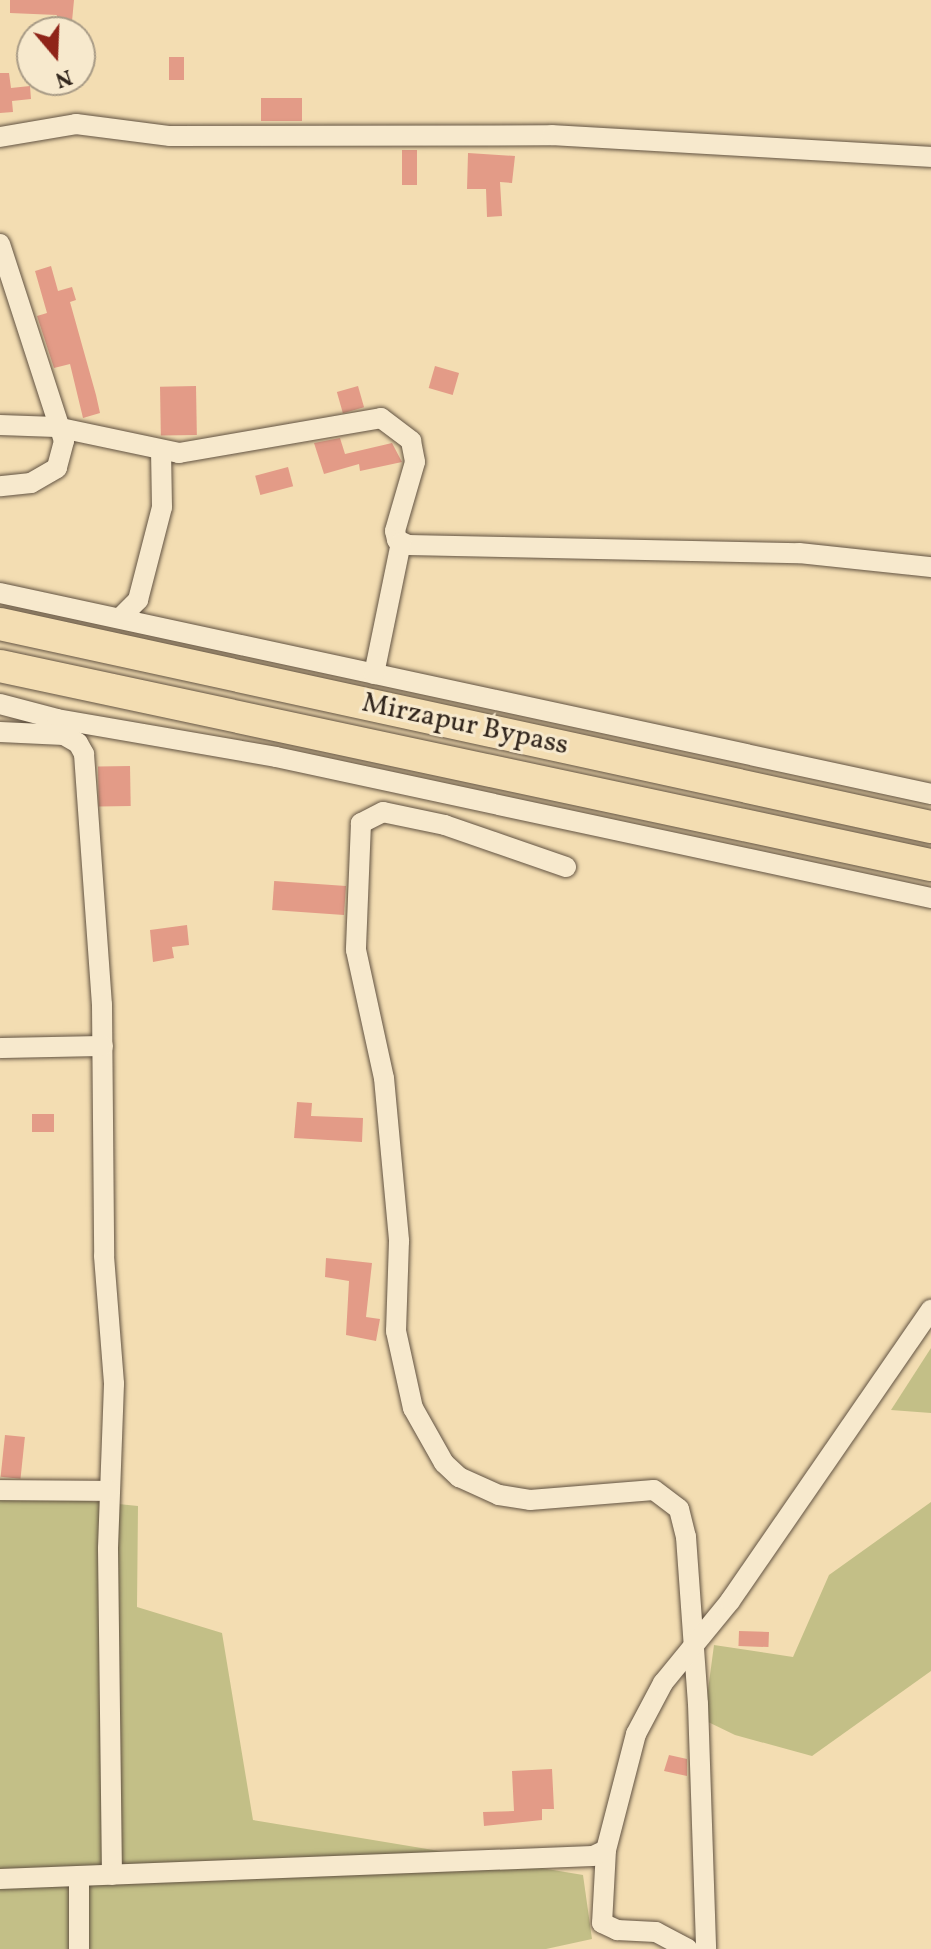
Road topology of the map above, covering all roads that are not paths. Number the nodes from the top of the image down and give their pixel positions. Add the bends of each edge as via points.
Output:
1 (0, 137) edge
2 (931, 157) edge
3 (0, 244) edge
4 (0, 425) edge
5 (56, 427) junction
6 (161, 451) junction
7 (0, 486) edge
8 (401, 543) junction
9 (931, 567) edge
10 (0, 593) edge
11 (122, 616) junction
12 (0, 624) edge
13 (0, 666) edge
14 (374, 674) junction
15 (0, 704) edge
16 (0, 732) edge
17 (380, 780) junction
18 (931, 794) edge
19 (373, 813) junction
20 (931, 827) edge
21 (931, 865) edge
22 (566, 867) dead end
23 (931, 898) edge
24 (103, 1046) junction
25 (0, 1048) edge
26 (931, 1310) edge
27 (0, 1490) edge
28 (109, 1491) junction
29 (693, 1651) junction
30 (606, 1850) junction
31 (112, 1875) junction
32 (79, 1876) junction
33 (0, 1879) edge
34 (79, 1949) edge
35 (688, 1949) edge
36 (706, 1949) edge

1 - 2 street via 76,124 170,136 552,135
3 - 5 street
4 - 5 street
5 - 6 street
5 - 7 street via 64,441 57,468 31,483
6 - 8 street via 179,453 381,418 405,433 415,462 395,531
6 - 11 street via 162,507 138,600
8 - 9 street via 465,549 799,553
8 - 14 street
10 - 11 street
11 - 14 street
12 - 20 highway, Mirzapur Bypass
13 - 21 highway
14 - 18 street
15 - 17 street
16 - 24 street via 64,735 84,754
17 - 19 street
17 - 23 street
19 - 22 street via 445,825
19 - 29 street via 359,831 356,950 384,1078 399,1241 396,1331 413,1408 444,1463 487,1491 558,1501 654,1490 674,1500 686,1537
24 - 25 street
24 - 28 street via 104,1256 114,1384
26 - 29 street
27 - 28 street
28 - 31 street
29 - 30 street via 663,1683 636,1734
29 - 36 street
30 - 31 street via 593,1856
30 - 35 street via 599,1910 612,1929 656,1932
31 - 32 street
32 - 33 street
32 - 34 street

